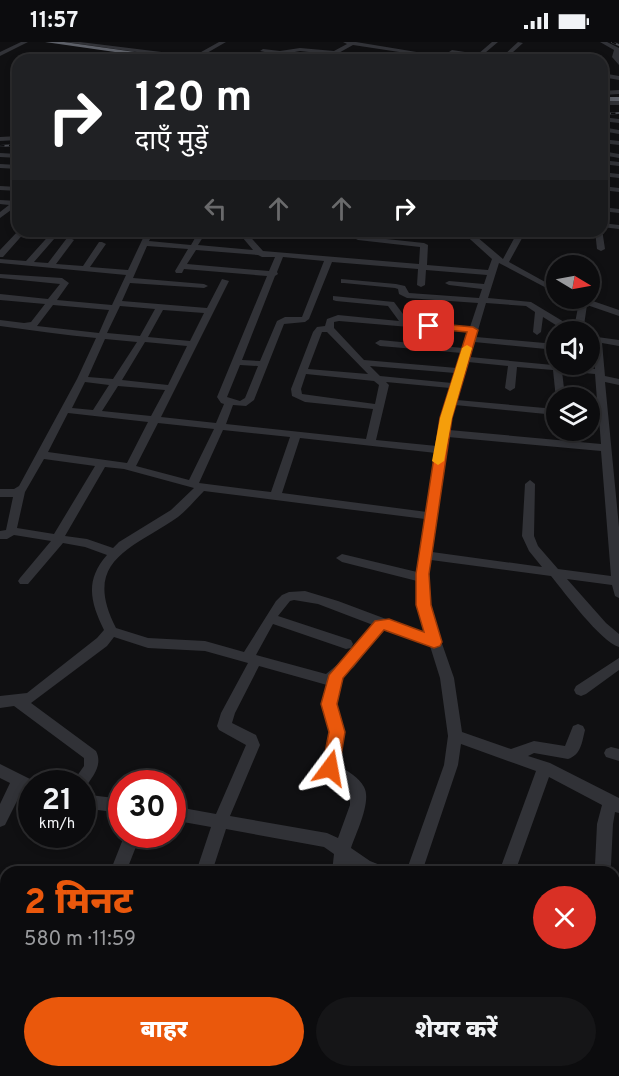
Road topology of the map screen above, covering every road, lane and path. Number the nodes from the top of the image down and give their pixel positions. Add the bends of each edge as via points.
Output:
1 (25, 42) edge
2 (68, 42) edge
3 (223, 42) edge
4 (307, 42) edge
5 (391, 42) edge
6 (495, 42) edge
7 (603, 42) edge
8 (45, 43) edge
9 (349, 43) edge
10 (366, 43) edge
11 (520, 43) edge
12 (455, 45) dead end
13 (258, 46) dead end
14 (381, 47) junction
15 (422, 47) dead end
16 (310, 48) junction
17 (476, 48) dead end
18 (105, 49) junction
19 (486, 49) junction
20 (263, 51) junction
21 (413, 52) junction
22 (448, 52) junction
23 (0, 54) edge
24 (109, 54) edge
25 (135, 54) edge
26 (148, 54) edge
27 (200, 54) edge
28 (266, 54) edge
29 (370, 54) edge
30 (409, 54) edge
31 (422, 54) edge
32 (445, 54) edge
33 (454, 54) edge
34 (481, 54) edge
35 (508, 54) edge
36 (619, 63) edge
37 (610, 84) dead end
38 (618, 93) edge
39 (0, 147) edge
40 (0, 155) edge
41 (11, 171) dead end
42 (0, 186) edge
43 (12, 205) edge
44 (0, 216) edge
45 (16, 237) edge
46 (52, 237) edge
47 (148, 237) edge
48 (199, 237) edge
49 (247, 237) edge
50 (275, 237) edge
51 (472, 237) edge
52 (518, 237) edge
53 (600, 237) edge
54 (358, 238) dead end
55 (70, 240) dead end
56 (102, 244) dead end
57 (318, 245) dead end
58 (194, 246) junction
59 (601, 249) dead end
60 (264, 253) junction
61 (0, 255) edge
62 (280, 255) junction
63 (313, 258) junction
64 (328, 259) junction
65 (0, 261) edge
66 (500, 261) junction
67 (28, 263) junction
68 (50, 266) junction
69 (182, 266) junction
70 (424, 268) junction
71 (85, 269) junction
72 (274, 271) junction
73 (491, 273) junction
74 (0, 276) edge
75 (129, 277) junction
76 (225, 280) dead end
77 (344, 281) dead end
78 (172, 283) junction
79 (449, 283) dead end
80 (421, 285) dead end
81 (204, 286) dead end
82 (487, 286) junction
83 (546, 286) edge
84 (0, 297) edge
85 (336, 298) dead end
86 (482, 300) junction
87 (52, 302) junction
88 (115, 305) junction
89 (160, 307) junction
90 (600, 307) edge
91 (539, 310) junction
92 (210, 311) junction
93 (619, 313) edge
94 (558, 321) edge
95 (0, 323) edge
96 (406, 324) junction
97 (28, 326) junction
98 (329, 329) junction
99 (537, 332) dead end
100 (102, 335) junction
101 (143, 339) junction
102 (380, 343) dead end
103 (193, 344) junction
104 (619, 344) edge
105 (600, 345) edge
106 (546, 347) edge
107 (467, 350) junction
108 (237, 362) junction
109 (360, 362) junction
110 (264, 364) junction
111 (513, 364) junction
112 (546, 367) edge
113 (304, 371) junction
114 (599, 375) joint
115 (377, 378) junction
116 (82, 379) junction
117 (116, 382) junction
118 (619, 382) edge
119 (457, 386) junction
120 (172, 388) junction
121 (510, 388) dead end
122 (451, 402) junction
123 (229, 403) junction
124 (378, 407) junction
125 (66, 410) junction
126 (546, 411) edge
127 (96, 413) junction
128 (602, 416) joint
129 (156, 420) junction
130 (220, 426) junction
131 (296, 434) junction
132 (444, 434) junction
133 (371, 441) junction
134 (619, 445) edge
135 (605, 446) junction
136 (440, 450) junction
137 (42, 455) junction
138 (103, 462) junction
139 (130, 468) junction
140 (530, 484) dead end
141 (197, 486) junction
142 (20, 491) junction
143 (0, 493) edge
144 (276, 495) junction
145 (431, 516) junction
146 (617, 528) edge
147 (6, 533) edge
148 (59, 538) junction
149 (113, 553) junction
150 (425, 555) junction
151 (342, 558) dead end
152 (552, 572) junction
153 (423, 578) junction
154 (24, 580) dead end
155 (618, 587) edge
156 (271, 619) junction
157 (384, 624) junction
158 (111, 631) junction
159 (434, 642) junction
160 (619, 642) edge
161 (346, 644) dead end
162 (252, 659) junction
163 (619, 663) edge
164 (336, 675) junction
165 (581, 690) dead end
166 (16, 700) junction
167 (0, 702) edge
168 (578, 730) dead end
169 (454, 736) junction
170 (513, 755) junction
171 (545, 768) junction
172 (89, 770) edge
173 (0, 771) edge
174 (18, 780) edge
175 (18, 794) edge
176 (615, 804) edge
177 (186, 815) edge
178 (0, 820) edge
179 (221, 820) junction
180 (127, 848) edge
181 (342, 850) junction
182 (603, 865) dead end
183 (120, 866) edge
184 (206, 866) edge
185 (341, 866) edge
186 (364, 866) edge
187 (416, 866) edge
188 (509, 866) edge

1 - 23 street
2 - 18 street
3 - 27 street
4 - 16 street via 320,45
5 - 14 street
6 - 19 street
7 - 36 street via 617,49 615,57
8 - 18 highway
9 - 10 street
9 - 16 street via 335,53
10 - 14 street
11 - 35 street
12 - 22 street
13 - 20 street
14 - 21 street via 401,47
14 - 29 street
15 - 21 street
16 - 20 street via 303,54
17 - 19 street
18 - 24 street via 102,53
18 - 25 highway
18 - 26 highway
19 - 34 street
20 - 28 street
21 - 30 street
21 - 31 street
22 - 32 street
22 - 33 street
37 - 38 street
39 - 40 street via 9,147
41 - 42 street
43 - 44 street
45 - 61 street
46 - 67 street
47 - 58 street
47 - 75 street
48 - 58 street
49 - 60 street
50 - 60 street
51 - 66 street
52 - 66 street
53 - 59 street
54 - 70 street via 424,244
55 - 68 street
56 - 71 street
57 - 63 street
58 - 60 street
58 - 69 street
60 - 62 street
60 - 72 street
62 - 63 street
62 - 72 street
63 - 64 street
64 - 70 street
64 - 110 street via 305,319 281,321
65 - 67 street
66 - 73 street
66 - 83 street
67 - 68 street
68 - 71 street
69 - 72 street
69 - 78 street
70 - 73 street
70 - 80 street
71 - 75 street
72 - 108 street
73 - 82 street
74 - 87 street via 64,282
75 - 78 street
75 - 88 street
76 - 92 street
77 - 86 street via 396,286 407,295
78 - 81 street
79 - 82 street
82 - 86 street
84 - 87 street
85 - 96 street via 391,304
86 - 91 street via 528,304
86 - 107 street
87 - 88 street
87 - 97 street
88 - 89 street
88 - 100 street
89 - 92 street
89 - 101 street
90 - 93 street
91 - 94 street
91 - 99 street
92 - 103 street
95 - 97 street
96 - 98 street via 338,318 330,321
96 - 107 street
97 - 100 street
98 - 109 street
98 - 113 street via 317,332
100 - 101 street
100 - 116 street
101 - 103 street
101 - 117 street
102 - 107 street
103 - 120 street
104 - 105 street
106 - 107 street
107 - 109 street
107 - 111 street
107 - 119 street
108 - 110 street
108 - 123 street via 222,397
109 - 115 street
110 - 123 street via 247,402
111 - 112 street
111 - 121 street
113 - 115 street
113 - 124 street via 295,393 301,398
114 - 118 street
114 - 128 street
115 - 119 street
115 - 124 street via 384,385
116 - 117 street
116 - 125 street
117 - 120 street
117 - 127 street
119 - 122 street
120 - 129 street
122 - 126 street
122 - 132 street
123 - 130 street
124 - 133 street
125 - 127 street
125 - 137 street
127 - 129 street
128 - 135 street
129 - 130 street
129 - 139 street
130 - 131 street
130 - 141 street
131 - 133 street
131 - 144 street
132 - 135 street
132 - 136 street
133 - 136 street
134 - 135 street
135 - 146 street via 611,513
136 - 145 street
137 - 138 street
137 - 142 street
138 - 139 street
138 - 148 street
139 - 141 street
140 - 152 street via 528,536 532,548
141 - 144 street
141 - 149 street via 175,513
142 - 143 street
142 - 147 street
144 - 145 street
145 - 150 street
146 - 155 street
147 - 148 street
148 - 149 street
148 - 154 street
149 - 158 street via 97,584 100,609
150 - 152 street
150 - 153 street
151 - 153 street
152 - 155 street
152 - 160 street
153 - 159 street via 423,605
156 - 157 street via 286,598 299,594
156 - 161 street
156 - 162 street
157 - 159 street
157 - 164 street
158 - 162 street via 138,641 205,646
158 - 166 street via 38,693
159 - 169 street via 451,693
162 - 164 street via 323,680
162 - 179 street via 224,726 253,742
163 - 165 street
164 - 181 street via 329,704 337,732 330,768 355,785 359,797
166 - 167 street
166 - 172 street via 91,755
168 - 170 street via 568,753 534,747
169 - 170 street
169 - 187 street via 451,765
170 - 171 street
171 - 176 street
171 - 188 street
173 - 174 street
175 - 178 street
176 - 182 street via 605,824
177 - 179 street
179 - 181 street via 327,840
179 - 184 street
180 - 183 street
181 - 185 street
181 - 186 street

